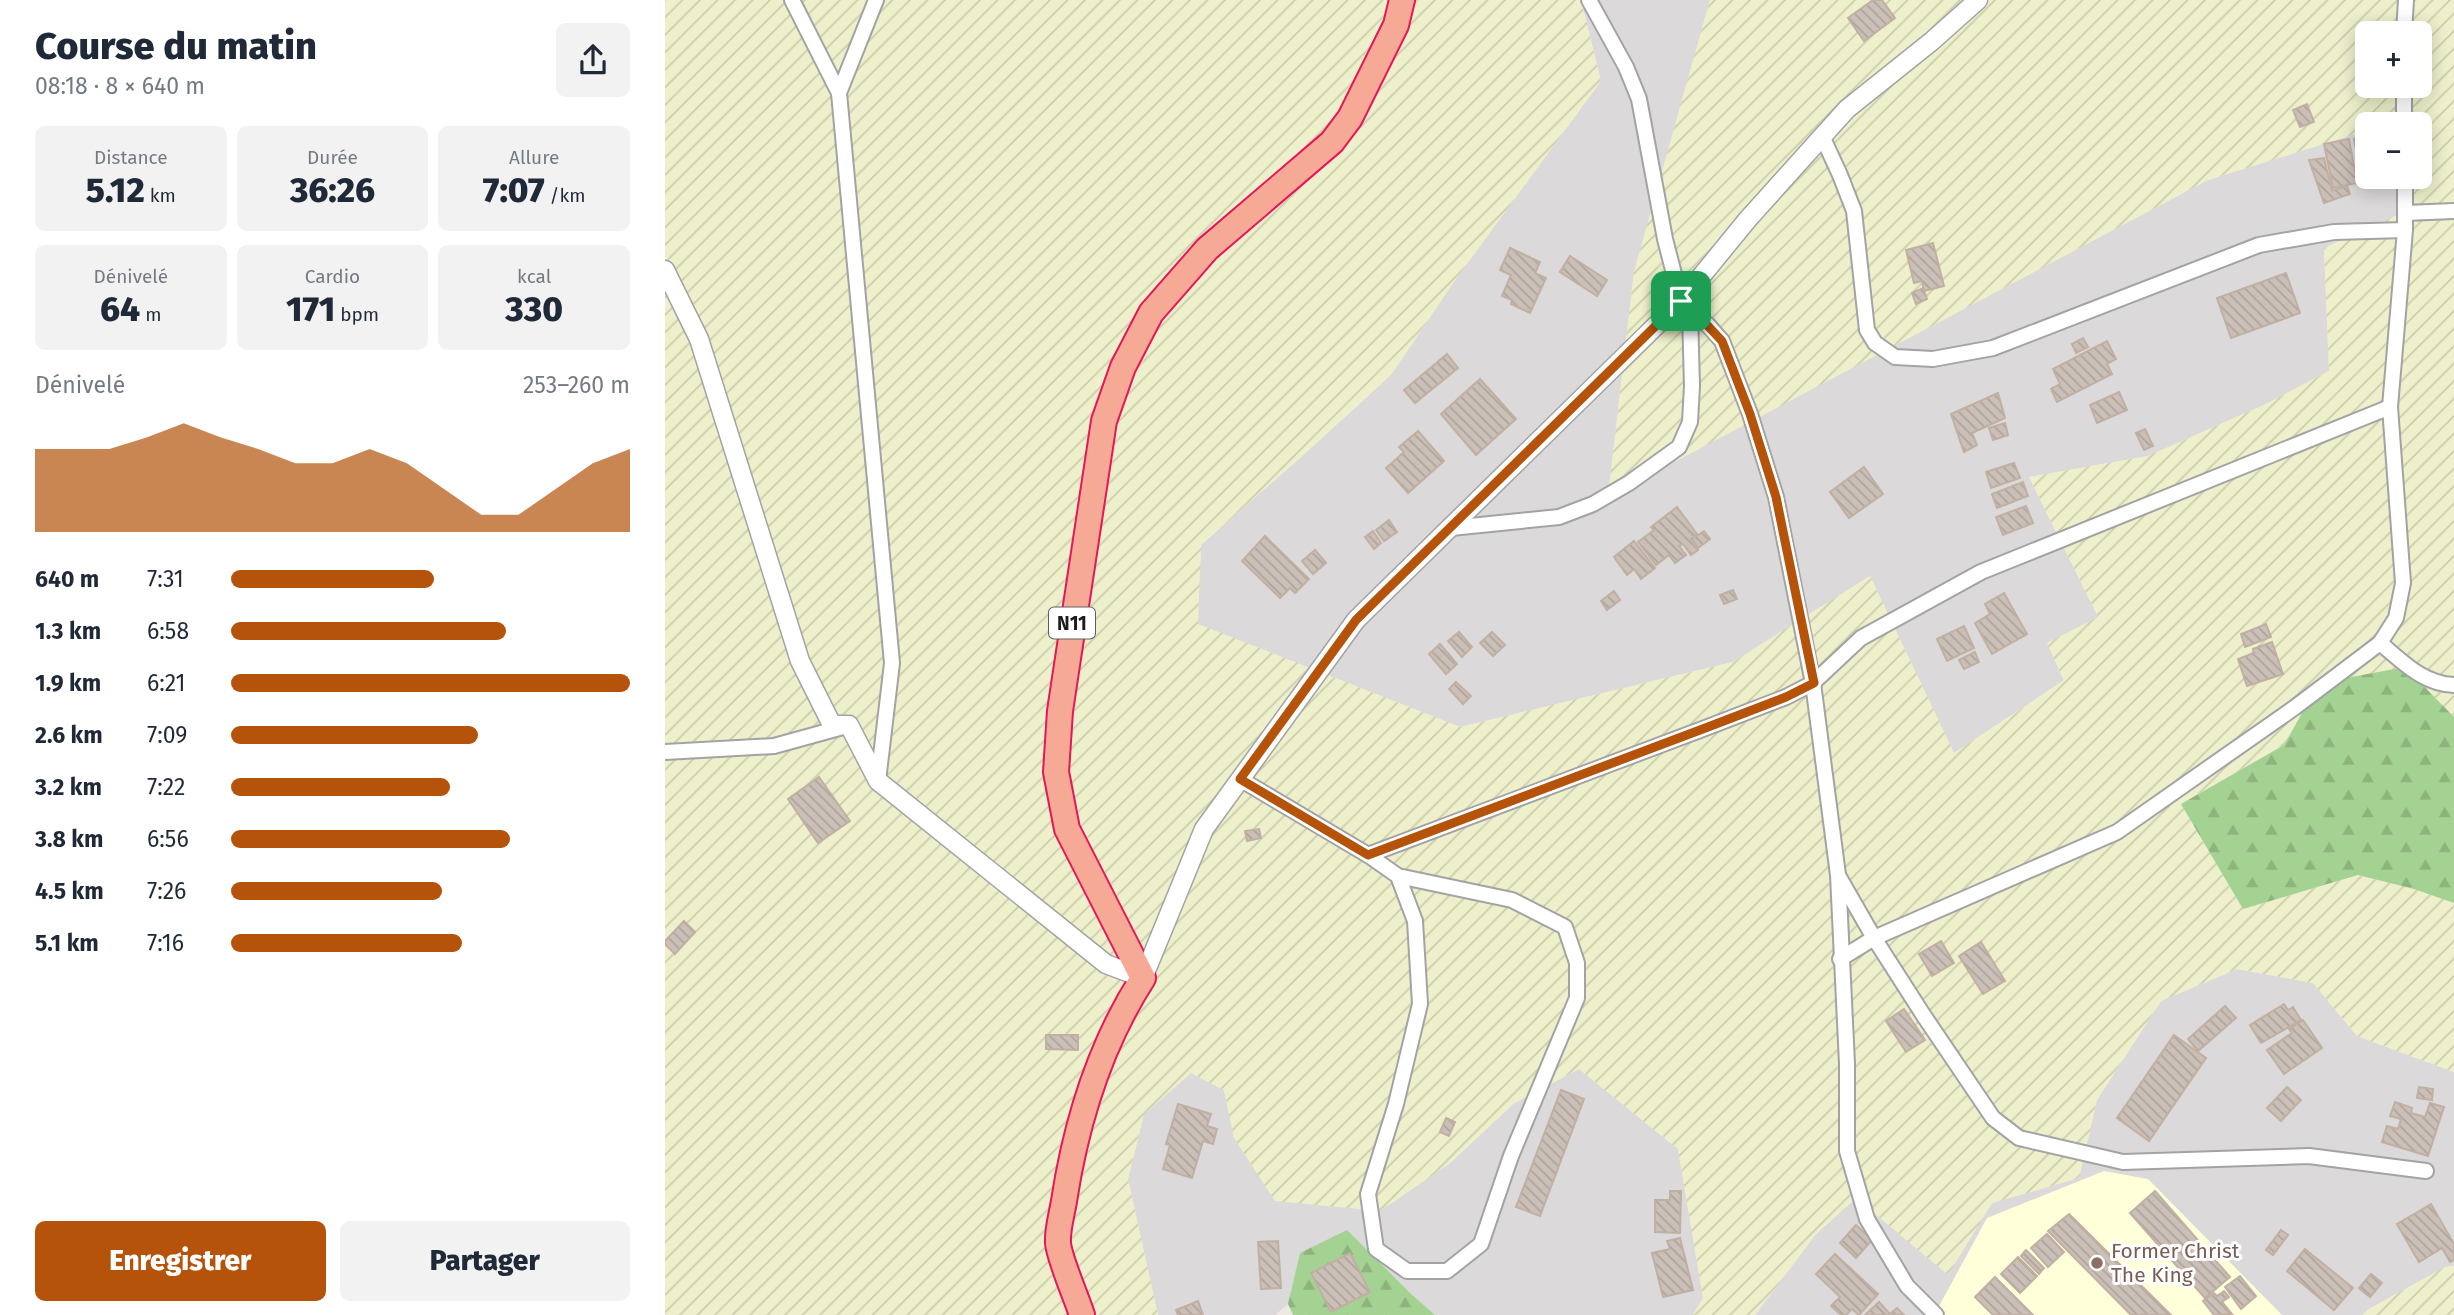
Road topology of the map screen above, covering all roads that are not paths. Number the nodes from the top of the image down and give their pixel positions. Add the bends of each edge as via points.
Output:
1 (792, 0) edge
2 (876, 0) edge
3 (1402, 0) edge
4 (1589, 0) edge
5 (1979, 0) edge
6 (2406, 0) edge
7 (2405, 21) edge
8 (839, 93) junction
9 (1822, 136) junction
10 (2405, 189) edge
11 (2454, 211) edge
12 (2405, 213) junction
13 (2405, 230) junction
14 (665, 270) edge
15 (1685, 307) junction
16 (2390, 407) junction
17 (1451, 528) junction
18 (2380, 643) junction
19 (1814, 683) junction
20 (2454, 685) edge
21 (849, 725) junction
22 (665, 752) edge
23 (1240, 779) junction
24 (878, 781) junction
25 (1368, 855) junction
26 (1838, 875) junction
27 (1398, 876) junction
28 (1874, 938) junction
29 (1840, 959) junction
30 (1143, 978) junction
31 (2426, 1171) dead end
32 (1082, 1315) edge
33 (1936, 1315) edge

1 - 8 street
2 - 8 street
3 - 30 highway, N11 via 1396,25 1350,118 1332,142 1207,249 1151,313 1123,367 1104,421 1060,711 1056,772 1067,829
4 - 15 street via 1639,99 1665,239
5 - 9 street via 1847,109
6 - 7 street
8 - 24 street via 893,663
9 - 13 street via 1854,211 1867,330 1875,343 1895,357 1933,359 1993,348 2259,244 2334,232
9 - 15 street via 1748,219
10 - 12 street
11 - 12 street
12 - 13 street
13 - 16 street
14 - 21 street via 699,340 800,661 832,725
15 - 17 street
15 - 17 street via 1692,386 1690,422 1679,447 1629,483 1559,517
15 - 19 street via 1722,341 1750,414 1776,497
16 - 18 street via 2403,583 2396,618
16 - 19 street via 1981,572 1861,638
17 - 23 street via 1356,620
18 - 20 street via 2418,675 2438,685
18 - 28 street via 2117,832
19 - 25 street
19 - 26 street
21 - 22 street via 775,746
21 - 24 street
23 - 25 street
23 - 30 street via 1204,829
24 - 30 street via 1106,964
25 - 27 street
26 - 28 street
26 - 29 street
27 - 27 street via 1512,900 1565,927 1577,963 1577,998 1511,1156 1481,1244 1447,1271 1407,1271 1376,1249 1368,1194 1420,1004 1415,921
28 - 29 street
28 - 31 street via 1993,1118 2019,1138 2123,1162 2309,1156
29 - 33 street via 1847,1151 1867,1219 1907,1286
30 - 32 highway via 1108,1044 1079,1124 1066,1187 1058,1244

